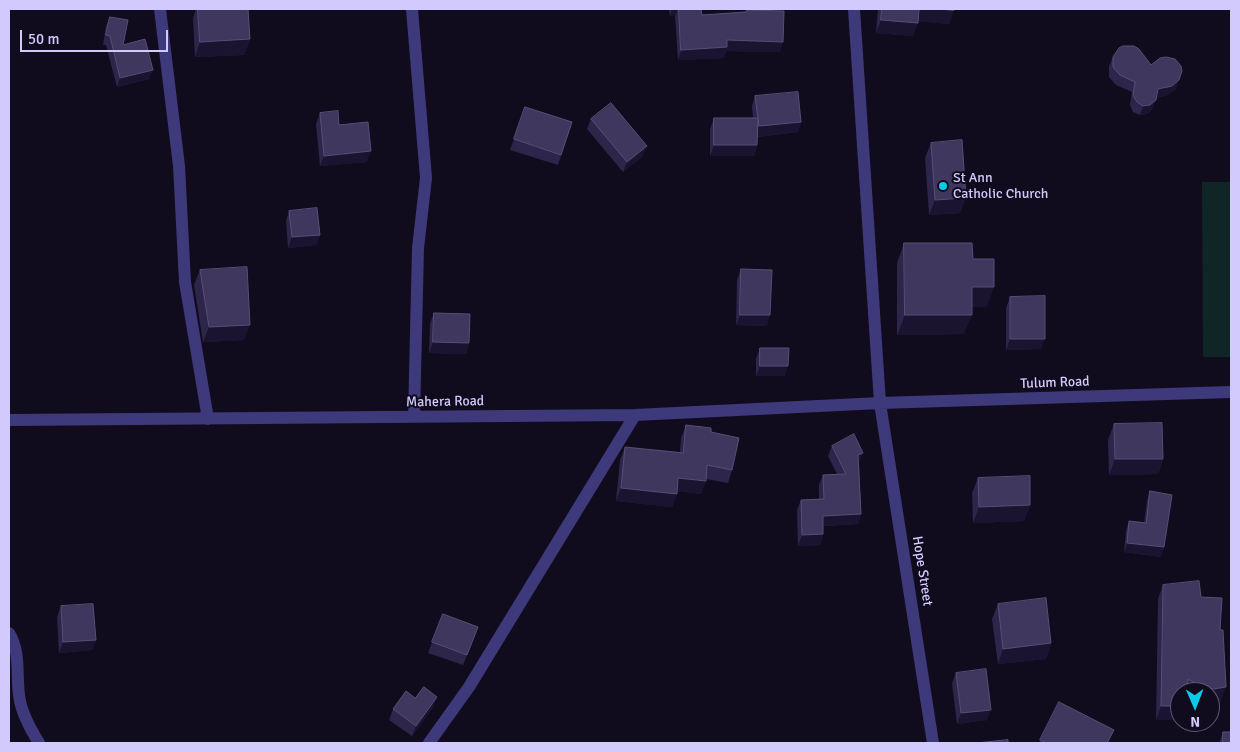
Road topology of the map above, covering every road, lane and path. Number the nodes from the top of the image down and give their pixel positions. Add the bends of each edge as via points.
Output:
1 (160, 9) edge
2 (412, 9) edge
3 (854, 9) edge
4 (1231, 392) edge
5 (880, 403) junction
6 (635, 415) junction
7 (414, 417) junction
8 (208, 419) junction
9 (9, 420) edge
10 (9, 633) edge
11 (39, 743) edge
12 (429, 743) edge
13 (933, 743) edge

1 - 8 street via 179,166 185,282
2 - 7 street via 426,178 418,248
3 - 5 street, Hope Street
4 - 5 street, Tulum Road
5 - 6 street, Mahera Road
5 - 13 street, Hope Street
6 - 7 street, Mahera Road
6 - 12 street via 469,687
7 - 8 street, Mahera Road
8 - 9 street, Mahera Road
10 - 11 street via 17,651 20,701

